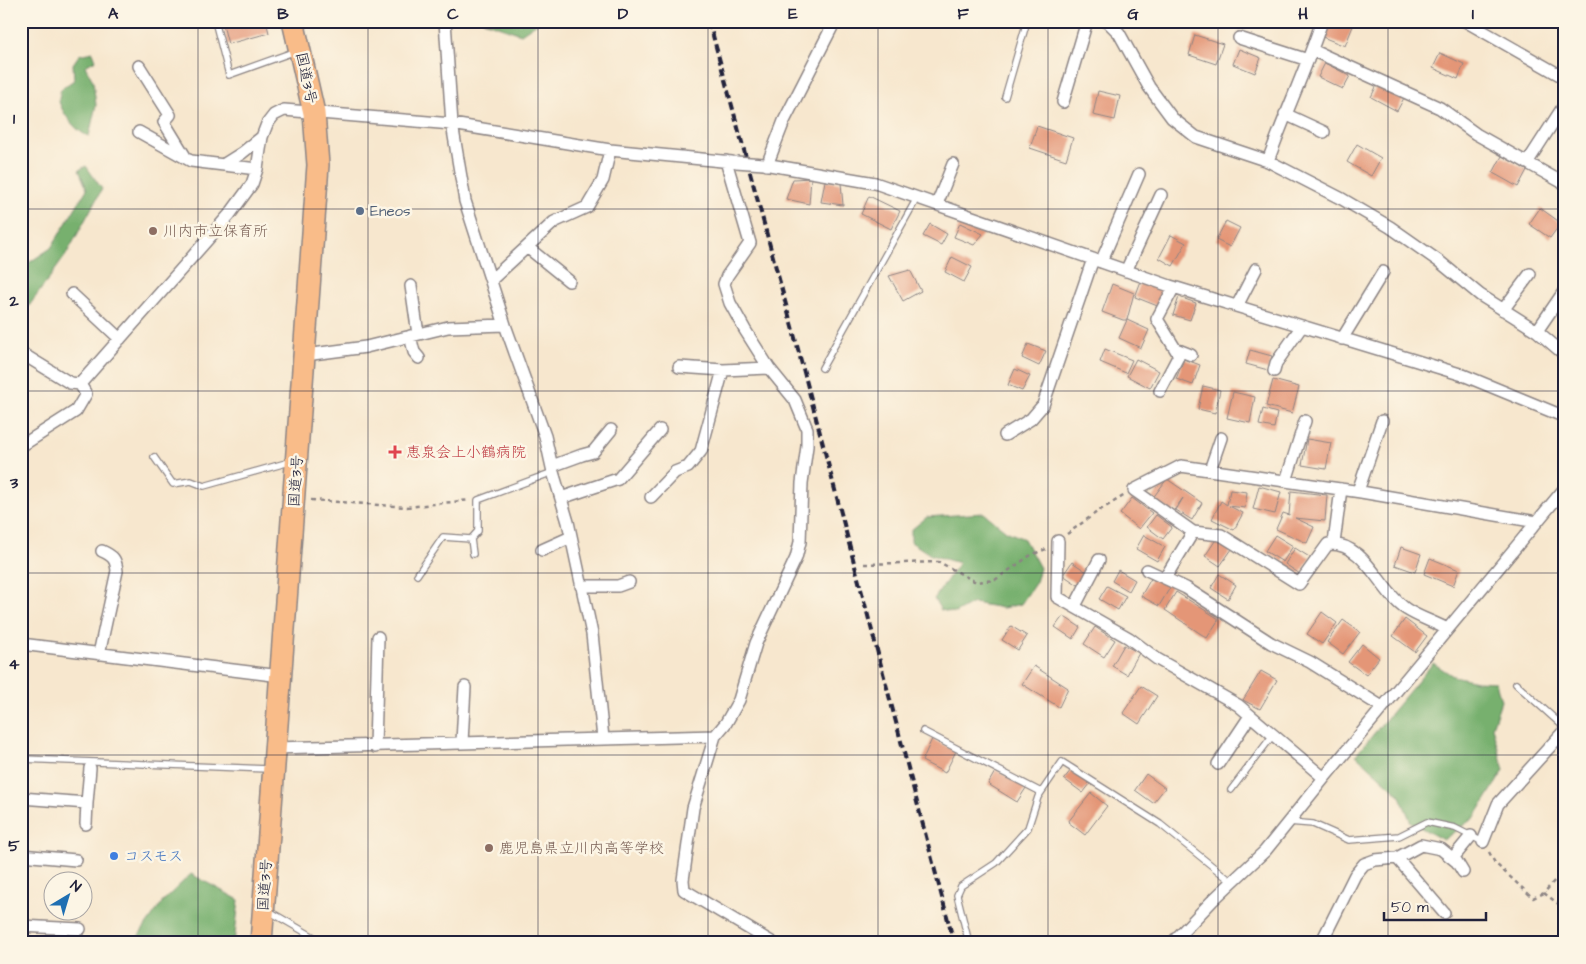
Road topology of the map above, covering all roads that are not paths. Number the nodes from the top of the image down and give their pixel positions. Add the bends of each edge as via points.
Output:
1 (215, 21) edge
2 (294, 21) edge
3 (445, 21) edge
4 (836, 21) edge
5 (1027, 21) edge
6 (1087, 21) edge
7 (1107, 21) edge
8 (1322, 21) edge
9 (1465, 21) edge
10 (1239, 38) dead end
11 (300, 50) junction
12 (1310, 55) junction
13 (138, 66) dead end
14 (1565, 78) edge
15 (1005, 97) dead end
16 (1063, 102) dead end
17 (1565, 104) edge
18 (314, 113) junction
19 (1285, 114) junction
20 (452, 124) junction
21 (139, 132) dead end
22 (1324, 132) dead end
23 (262, 136) junction
24 (610, 150) junction
25 (187, 159) junction
26 (1268, 161) junction
27 (731, 162) junction
28 (1527, 163) junction
29 (223, 164) junction
30 (766, 164) junction
31 (953, 164) dead end
32 (257, 169) junction
33 (1139, 174) dead end
34 (1565, 184) edge
35 (1160, 196) dead end
36 (917, 198) junction
37 (936, 204) junction
38 (528, 247) junction
39 (1097, 260) junction
40 (1256, 269) dead end
41 (1126, 271) junction
42 (1383, 272) dead end
43 (1530, 274) dead end
44 (491, 280) junction
45 (569, 281) dead end
46 (411, 286) dead end
47 (1174, 287) junction
48 (1565, 290) edge
49 (72, 294) dead end
50 (1237, 306) junction
51 (1503, 310) junction
52 (504, 325) junction
53 (1302, 326) junction
54 (1537, 331) junction
55 (414, 335) junction
56 (120, 339) junction
57 (1342, 339) junction
58 (1176, 349) junction
59 (21, 353) edge
60 (305, 355) junction
61 (1565, 355) edge
62 (1191, 356) dead end
63 (419, 358) dead end
64 (679, 367) dead end
65 (770, 368) junction
66 (822, 368) dead end
67 (723, 370) junction
68 (1274, 371) dead end
69 (80, 384) junction
70 (1160, 391) dead end
71 (1565, 417) edge
72 (1305, 421) dead end
73 (1382, 421) dead end
74 (611, 430) dead end
75 (660, 430) dead end
76 (1005, 435) dead end
77 (1221, 438) dead end
78 (21, 446) edge
79 (154, 457) dead end
80 (298, 460) junction
81 (552, 469) junction
82 (1210, 470) junction
83 (1286, 481) junction
84 (1565, 488) edge
85 (1341, 489) junction
86 (1358, 491) junction
87 (561, 498) junction
88 (651, 498) dead end
89 (1537, 522) junction
90 (1193, 532) junction
91 (571, 537) junction
92 (471, 539) junction
93 (1058, 541) road end
94 (1334, 543) junction
95 (542, 550) dead end
96 (102, 551) dead end
97 (473, 554) dead end
98 (1099, 560) dead end
99 (1147, 570) dead end
100 (417, 574) dead end
101 (1165, 578) junction
102 (629, 582) dead end
103 (581, 586) junction
104 (1075, 606) junction
105 (1447, 629) junction
106 (378, 637) dead end
107 (21, 644) edge
108 (99, 654) junction
109 (281, 676) junction
110 (1516, 684) dead end
111 (465, 687) dead end
112 (1382, 707) junction
113 (1250, 716) junction
114 (1565, 729) edge
115 (923, 731) dead end
116 (1273, 735) junction
117 (714, 736) junction
118 (604, 738) junction
119 (462, 742) junction
120 (375, 747) junction
121 (275, 748) junction
122 (21, 758) edge
123 (1218, 764) dead end
124 (90, 768) dead end
125 (274, 769) junction
126 (1324, 778) junction
127 (1231, 790) dead end
128 (1041, 792) junction
129 (21, 798) edge
130 (87, 804) junction
131 (1288, 822) junction
132 (86, 824) dead end
133 (1470, 836) junction
134 (1483, 842) joint
135 (21, 855) edge
136 (1397, 858) junction
137 (1453, 858) junction
138 (76, 860) dead end
139 (1463, 872) dead end
140 (1232, 882) junction
141 (263, 908) junction
142 (1444, 913) dead end
143 (21, 926) edge
144 (80, 929) dead end
145 (261, 943) edge
146 (324, 943) edge
147 (774, 943) edge
148 (969, 943) edge
149 (1172, 943) edge
150 (1320, 943) edge

1 - 11 lane via 229,75
2 - 11 highway, 国道3号
3 - 20 street
4 - 30 street via 784,121
5 - 15 lane
6 - 16 street
7 - 26 street via 1119,33 1149,87 1172,118 1196,137
8 - 12 street
9 - 14 street
10 - 12 street
11 - 18 highway, 国道3号
12 - 19 street
12 - 28 street via 1440,108 1476,134
13 - 25 street via 170,115 164,122
17 - 28 street
18 - 20 street
18 - 23 street via 278,112
18 - 60 highway, 国道3号 via 318,166
19 - 22 street
19 - 26 street
20 - 24 street
20 - 44 street via 466,200
21 - 25 street
23 - 29 street
23 - 32 street
24 - 27 street
24 - 38 street via 603,180 587,207 554,222
25 - 29 street
26 - 51 street via 1390,227
27 - 30 street, bridge
27 - 65 street via 750,243 724,284 745,330
28 - 34 street
29 - 32 street
30 - 36 street via 875,183
31 - 37 street
32 - 56 street via 252,184 230,214
33 - 39 street
35 - 41 street
36 - 37 street
36 - 66 lane
37 - 39 street
38 - 44 street
38 - 45 street
39 - 41 street
39 - 76 street via 1043,406 1031,419
40 - 50 street
41 - 47 street
42 - 57 street
43 - 51 street
44 - 52 street
46 - 55 street
47 - 50 street
47 - 58 street via 1157,320
48 - 54 street
49 - 56 street
50 - 53 street
51 - 54 street
52 - 55 street via 448,326
52 - 81 street via 545,436
53 - 57 street
53 - 68 street via 1276,362
54 - 61 street
55 - 60 street via 366,347
55 - 63 street via 414,352
56 - 69 street
57 - 71 street via 1463,375
58 - 62 street
58 - 70 street via 1179,355
59 - 69 street via 70,383
60 - 80 highway, 国道3号
64 - 67 street
65 - 67 street
65 - 117 street via 794,400 807,429 800,542 796,558 756,643 739,700
67 - 88 street via 701,451 688,467 675,472
69 - 78 street via 86,394 76,411
72 - 83 street
73 - 86 street
74 - 81 street via 593,452
75 - 87 street via 618,480
77 - 82 street
79 - 80 lane via 173,484 191,481 204,486
80 - 109 highway, 国道3号
81 - 87 street
81 - 92 lane via 478,500 478,530
82 - 83 street
82 - 90 street via 1181,466 1134,490
83 - 85 street
84 - 89 street
85 - 86 street
85 - 94 street
86 - 89 street
87 - 91 street
89 - 105 street
90 - 94 street via 1222,535 1299,584 1328,544
90 - 101 street
91 - 95 street
91 - 103 street
92 - 97 lane
92 - 100 lane via 443,537
93 - 104 street via 1057,597
94 - 105 street via 1362,557 1405,609
96 - 108 street via 116,560 117,571
98 - 104 street
99 - 101 street
101 - 112 street
102 - 103 street via 618,586
103 - 118 street via 592,634
104 - 113 street via 1157,659 1238,705
105 - 112 street
106 - 120 street
107 - 108 street
108 - 109 street
109 - 121 highway, 国道3号
110 - 114 lane
111 - 119 street
112 - 126 street
113 - 116 street
113 - 123 street
114 - 134 street via 1498,804
115 - 128 lane
116 - 126 street
116 - 127 lane
117 - 118 street
117 - 147 street via 693,808 684,890
118 - 119 street
119 - 120 street
120 - 121 street
121 - 125 highway, 国道3号
122 - 125 lane
124 - 130 street
125 - 141 highway, 国道3号
126 - 131 street
128 - 140 lane via 1062,762 1160,824
128 - 148 lane via 1028,828 996,863 961,886 957,895
129 - 130 street
130 - 132 street
131 - 133 lane via 1313,824 1349,840 1399,836 1427,822 1455,828
131 - 140 street via 1265,851
133 - 134 lane
133 - 137 street
135 - 138 street
136 - 137 street via 1420,845 1441,849
136 - 142 street
136 - 150 street via 1364,864 1355,875
137 - 139 street
140 - 149 street
141 - 145 highway, 国道3号
141 - 146 lane
143 - 144 street

